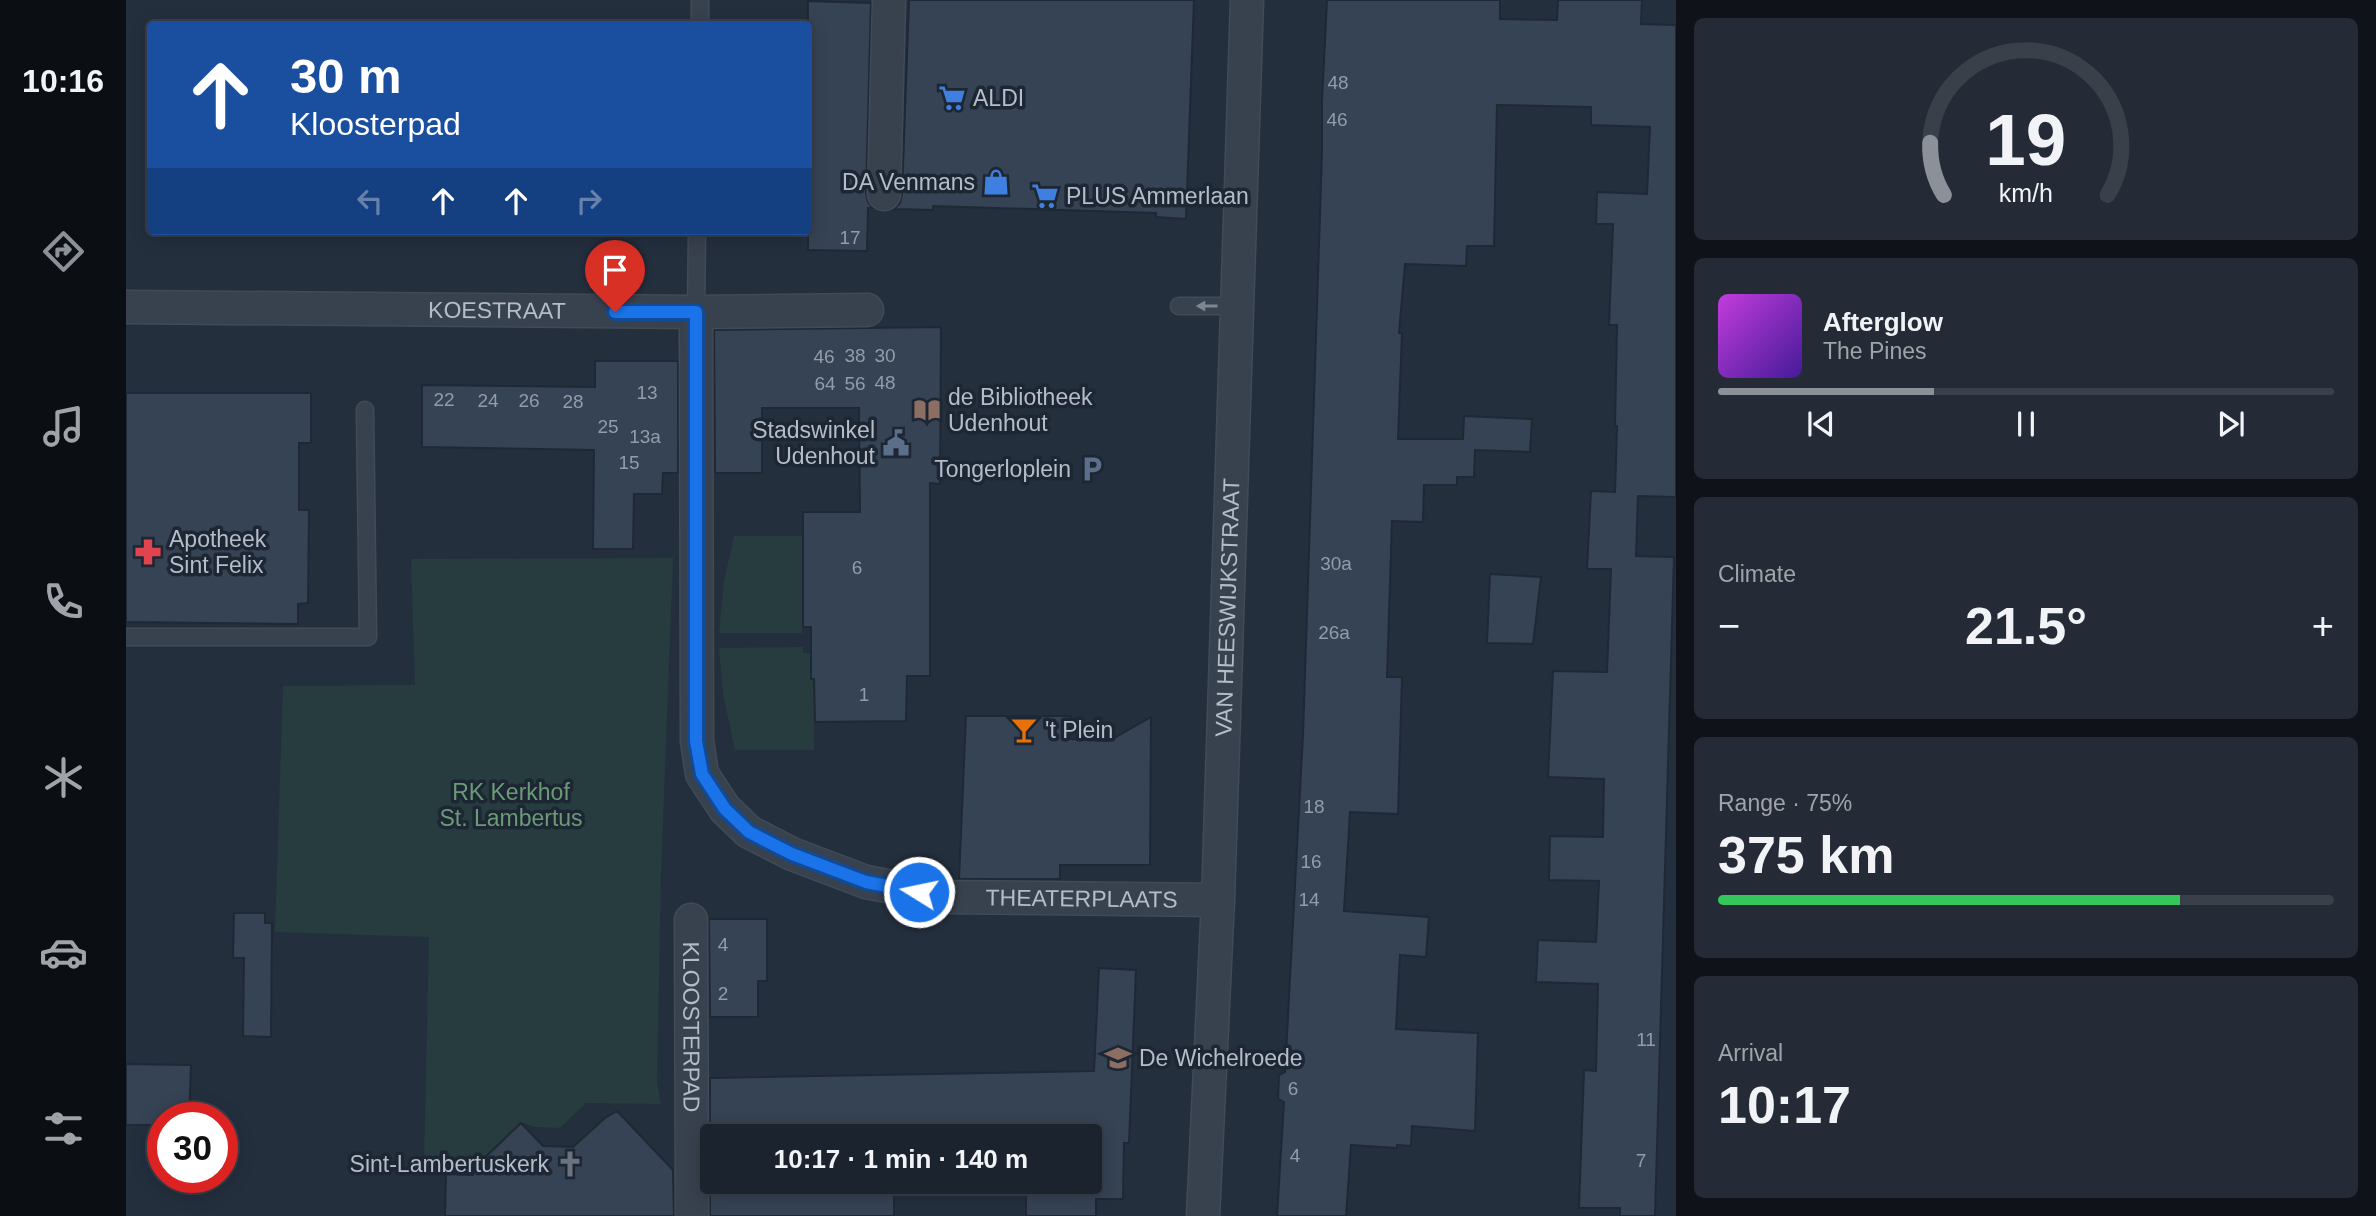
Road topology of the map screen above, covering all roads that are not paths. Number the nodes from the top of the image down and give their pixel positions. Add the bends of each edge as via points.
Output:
1 (700, 0) edge
2 (889, 0) edge
3 (1247, 0) edge
4 (700, 21) edge
5 (884, 194) dead end
6 (697, 235) edge
7 (1179, 306) dead end
8 (1236, 306) junction
9 (126, 307) edge
10 (867, 310) dead end
11 (696, 312) junction
12 (365, 410) dead end
13 (126, 636) edge
14 (1217, 900) junction
15 (691, 920) dead end
16 (692, 1216) edge
17 (1203, 1216) edge

1 - 4 lane
2 - 5 street
3 - 8 street, VAN HEESWIJKSTRAAT
6 - 11 lane
8 -> 7 lane
8 - 14 street, VAN HEESWIJKSTRAAT
9 - 11 street, KOESTRAAT
10 - 11 street, KOESTRAAT
11 - 14 street, THEATERPLAATS via 696,741 702,774 725,809 749,832 792,854 866,882 945,897
12 - 13 lane via 368,637
14 - 17 street, VAN HEESWIJKSTRAAT
15 - 16 street, KLOOSTERPAD

